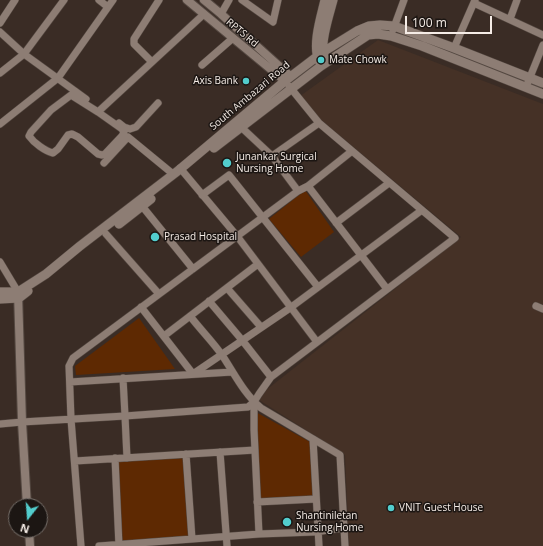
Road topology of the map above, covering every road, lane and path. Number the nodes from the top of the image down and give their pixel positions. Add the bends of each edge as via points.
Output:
1 (16, 0) edge
2 (64, 0) edge
3 (99, 0) edge
4 (113, 0) edge
5 (159, 0) edge
6 (187, 0) edge
7 (204, 0) edge
8 (229, 0) edge
9 (242, 0) edge
10 (278, 0) edge
11 (325, 0) edge
12 (333, 0) edge
13 (404, 0) edge
14 (517, 0) edge
15 (475, 1) edge
16 (108, 7) junction
17 (204, 14) junction
18 (221, 14) junction
19 (510, 20) junction
20 (0, 23) edge
21 (394, 26) junction
22 (0, 32) edge
23 (543, 35) edge
24 (391, 36) junction
25 (233, 38) junction
26 (543, 45) edge
27 (454, 48) junction
28 (24, 54) junction
29 (320, 54) junction
30 (152, 62) junction
31 (324, 64) junction
32 (202, 65) dead end
33 (0, 73) edge
34 (58, 78) junction
35 (287, 79) junction
36 (528, 83) junction
37 (543, 83) edge
38 (291, 88) junction
39 (543, 94) edge
40 (76, 95) junction
41 (158, 103) dead end
42 (99, 111) junction
43 (319, 122) junction
44 (0, 124) edge
45 (241, 127) junction
46 (352, 151) junction
47 (272, 156) junction
48 (104, 163) dead end
49 (179, 172) junction
50 (389, 182) junction
51 (308, 186) junction
52 (298, 191) junction
53 (202, 195) junction
54 (142, 206) junction
55 (422, 210) junction
56 (263, 216) junction
57 (336, 223) junction
58 (106, 234) junction
59 (237, 236) junction
60 (360, 255) junction
61 (0, 262) edge
62 (258, 264) junction
63 (193, 269) junction
64 (318, 287) junction
65 (227, 288) junction
66 (387, 289) junction
67 (0, 292) edge
68 (159, 294) junction
69 (18, 295) junction
70 (0, 299) edge
71 (209, 301) junction
72 (141, 307) junction
73 (290, 308) junction
74 (190, 316) junction
75 (261, 327) junction
76 (164, 336) junction
77 (242, 340) junction
78 (317, 342) junction
79 (221, 354) junction
80 (232, 372) junction
81 (193, 374) junction
82 (271, 377) junction
83 (123, 378) junction
84 (70, 382) junction
85 (254, 402) junction
86 (125, 416) junction
87 (71, 419) junction
88 (22, 422) junction
89 (0, 424) edge
90 (312, 439) junction
91 (255, 450) junction
92 (220, 452) junction
93 (186, 454) junction
94 (115, 458) junction
95 (127, 458) junction
96 (75, 461) junction
97 (27, 498) edge
98 (316, 499) junction
99 (257, 502) junction
100 (344, 528) junction
101 (318, 531) junction
102 (259, 534) junction
103 (226, 537) junction
104 (192, 539) junction
105 (119, 545) edge
106 (81, 546) edge
107 (99, 546) edge
108 (227, 546) edge
109 (319, 546) edge
110 (345, 546) edge

1 - 20 street
2 - 28 street
3 - 16 street
4 - 16 street
5 - 30 street via 134,39 134,44
6 - 17 street, RPTS Rd
7 - 18 street
8 - 18 street
9 - 10 street via 273,22
11 - 29 main road via 316,43
12 - 29 main road
13 - 21 street
14 - 19 street
15 - 19 street
15 - 27 street
16 - 34 street
17 - 25 street, RPTS Rd
17 - 30 street
18 - 35 street
19 - 23 street
21 - 24 street
21 - 27 main road, South Ambazari Road
21 - 29 main road, South Ambazari Road via 368,26
22 - 28 street
24 - 31 main road, South Ambazari Road via 368,35
24 - 36 main road, South Ambazari Road
25 - 32 street
25 - 35 street, RPTS Rd
26 - 36 street
27 - 36 main road, South Ambazari Road
28 - 33 street
28 - 34 street
29 - 31 main road
29 - 35 main road, South Ambazari Road
30 - 42 street
31 - 38 main road, South Ambazari Road
34 - 40 street
34 - 44 street
35 - 38 street
35 - 49 main road, South Ambazari Road
36 - 37 main road, South Ambazari Road
36 - 39 main road
38 - 43 street
38 - 45 main road, South Ambazari Road
40 - 42 street
40 - 42 street via 71,95 51,110 31,132 29,136 32,140 53,153 68,135 72,134 98,154 105,154 124,132
41 - 42 street via 136,127 130,129
43 - 46 street
43 - 47 street
45 - 47 street
45 - 49 main road, South Ambazari Road
46 - 50 street
46 - 51 street
47 - 52 street
48 - 49 street via 128,137
49 - 53 street
49 - 54 main road, South Ambazari Road
49 - 69 main road, South Ambazari Road
50 - 55 street
50 - 57 street
51 - 52 street
51 - 57 street
52 - 56 street
53 - 56 street via 229,174
53 - 59 street
54 - 58 main road, South Ambazari Road
54 - 63 street
55 - 60 street
55 - 66 street via 455,238
56 - 59 street
56 - 64 street
57 - 60 street
58 - 68 street
58 - 69 main road, South Ambazari Road
59 - 62 street
59 - 63 street
60 - 64 street
60 - 66 street
61 - 69 street
62 - 65 street
62 - 73 street
63 - 68 street
64 - 73 street
65 - 71 street
65 - 75 street
66 - 78 street
67 - 69 main road
68 - 72 street
69 - 70 main road, South Ambazari Road
69 - 88 street
71 - 74 street
71 - 77 street
72 - 76 street
72 - 84 street via 73,358 69,366
73 - 75 street
73 - 78 street
74 - 76 street
74 - 79 street
75 - 77 street
76 - 81 street
77 - 79 street
77 - 82 street
78 - 82 street
79 - 80 street
79 - 81 street
80 - 81 street
80 - 85 street
81 - 83 street
82 - 85 street
83 - 84 street
83 - 86 street
84 - 87 street
85 - 86 street via 248,407
85 - 90 street
85 - 91 street
86 - 87 street
86 - 95 street
87 - 88 street
87 - 96 street
88 - 89 street
88 - 97 street
90 - 98 street
90 - 100 street via 340,456
91 - 92 street
91 - 99 street
92 - 93 street
92 - 103 street
93 - 95 street
93 - 104 street
94 - 95 street
94 - 96 street
94 - 105 street
96 - 106 street
98 - 99 street
98 - 101 street
99 - 102 street
100 - 101 street
100 - 110 street
101 - 102 street
101 - 109 street
102 - 103 street
103 - 104 street
103 - 108 street
104 - 105 street
105 - 107 street

